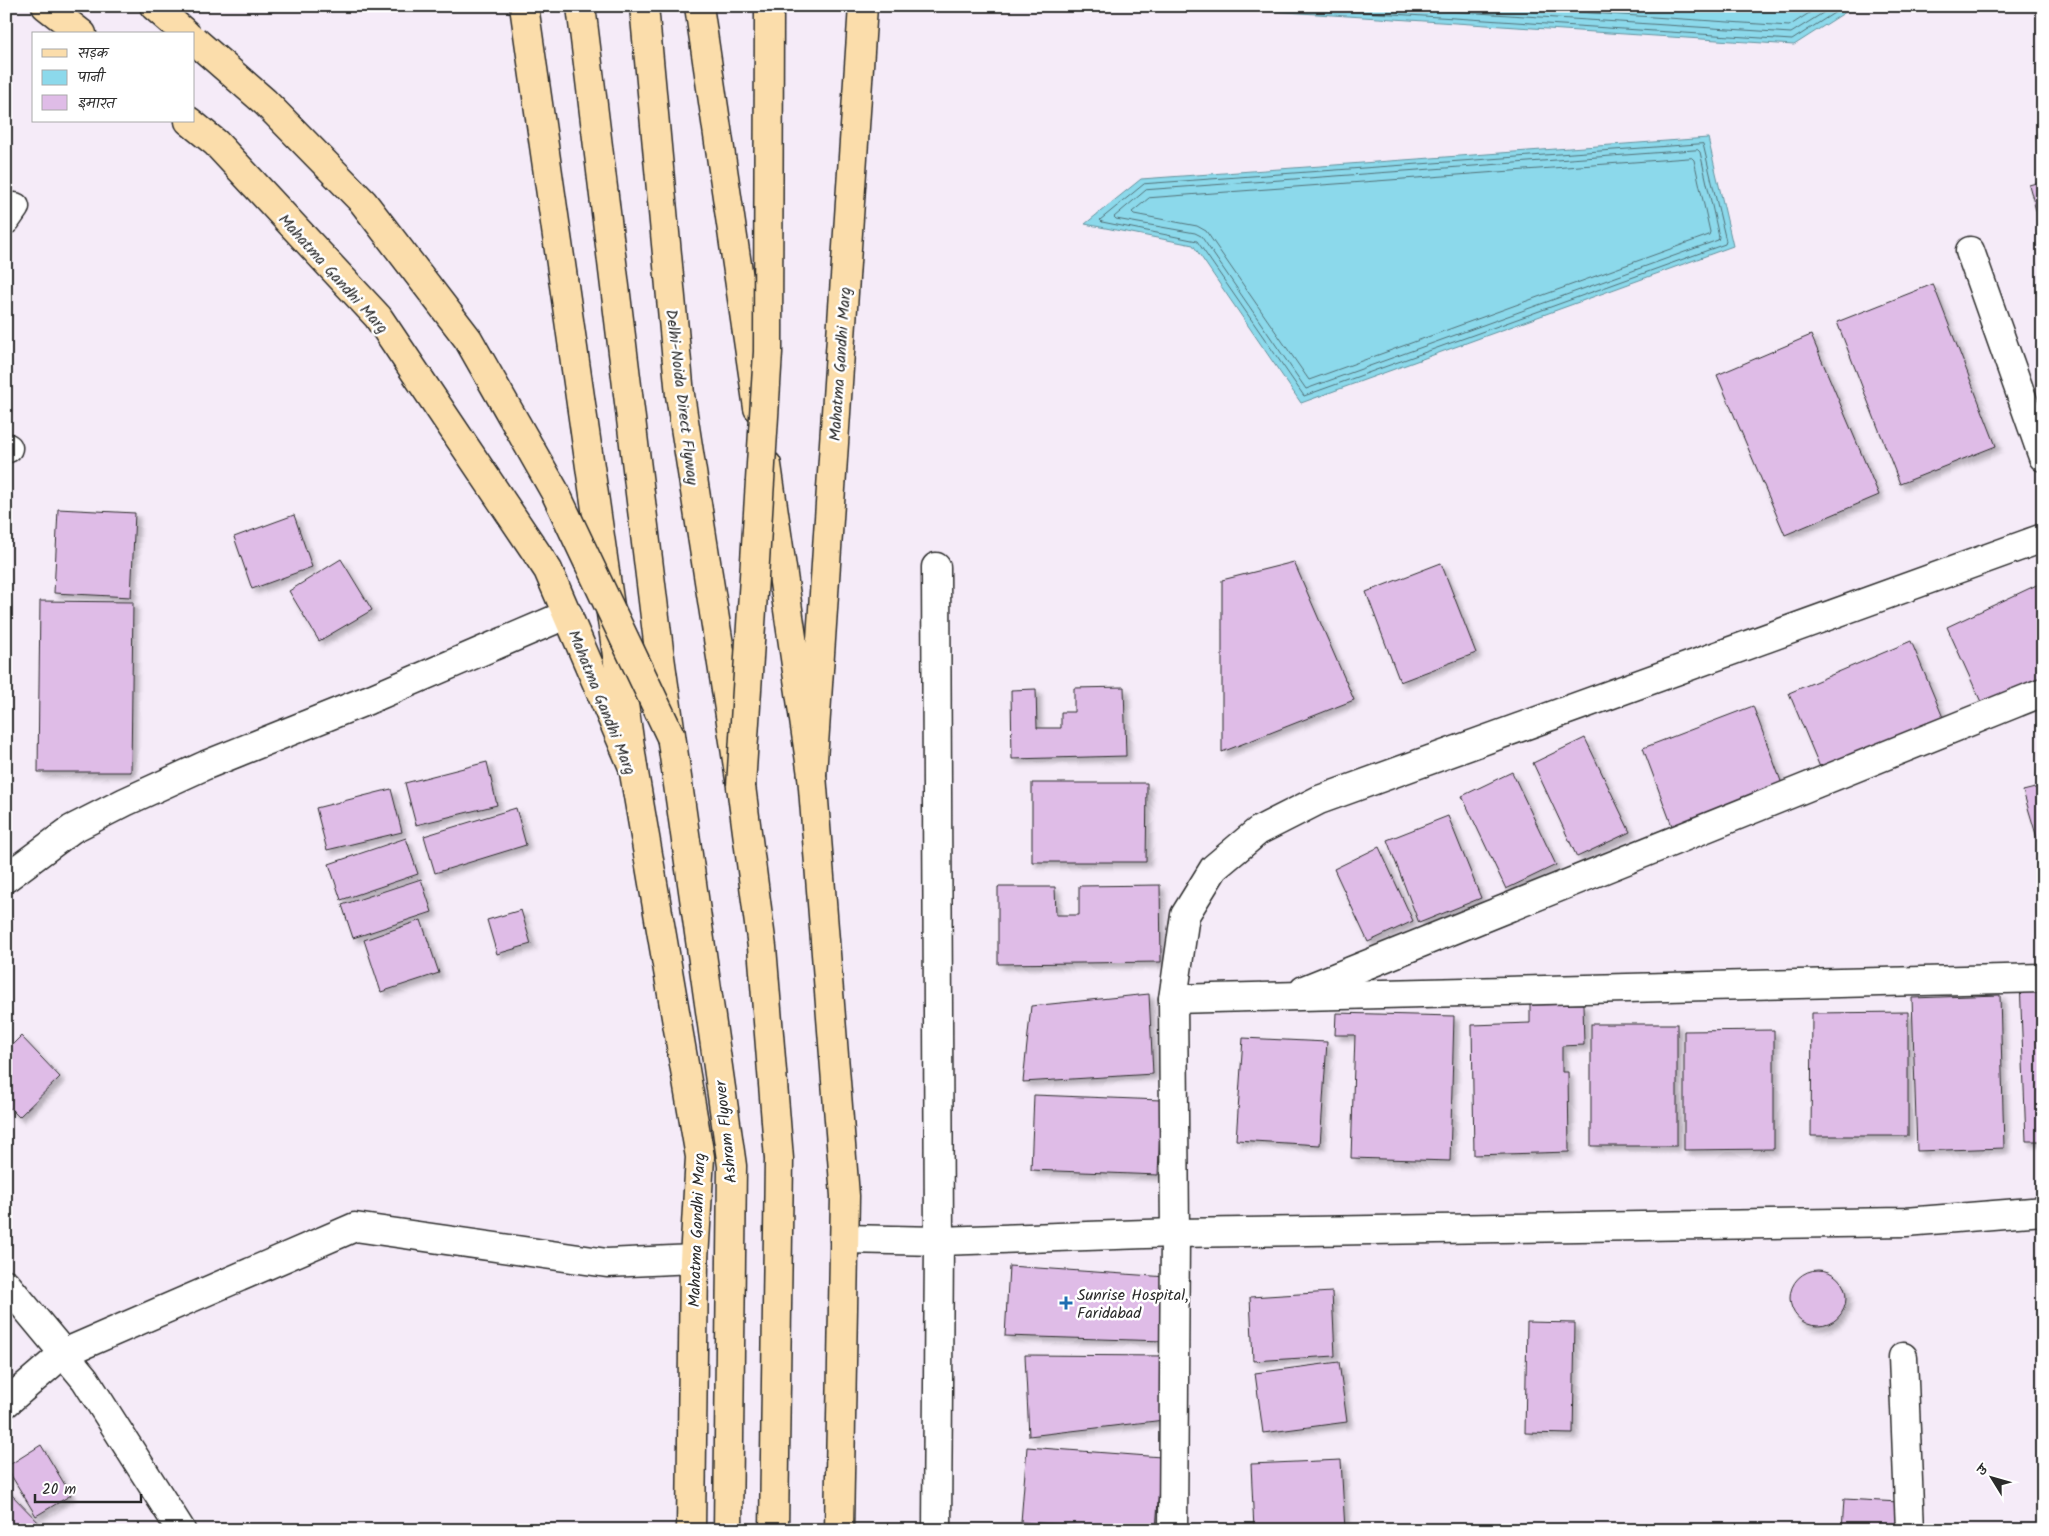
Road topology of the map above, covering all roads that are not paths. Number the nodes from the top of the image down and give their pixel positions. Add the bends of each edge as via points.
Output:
1 (46, 6) edge
2 (154, 6) edge
3 (524, 6) edge
4 (581, 6) edge
5 (644, 6) edge
6 (699, 6) edge
7 (769, 6) edge
8 (863, 6) edge
9 (79, 32) edge
10 (184, 32) edge
11 (195, 41) edge
12 (190, 122) edge
13 (1970, 251) dead end
14 (2043, 457) edge
15 (2043, 538) edge
16 (936, 567) dead end
17 (568, 614) junction
18 (2043, 692) edge
19 (671, 737) junction
20 (633, 767) junction
21 (812, 775) junction
22 (741, 786) junction
23 (6, 878) edge
24 (2043, 978) edge
25 (1288, 997) junction
26 (1173, 998) junction
27 (2043, 1211) edge
28 (1175, 1233) junction
29 (844, 1238) junction
30 (939, 1241) junction
31 (694, 1259) junction
32 (6, 1284) edge
33 (64, 1353) junction
34 (1903, 1357) dead end
35 (6, 1403) edge
36 (181, 1530) edge
37 (691, 1530) edge
38 (728, 1530) edge
39 (774, 1530) edge
40 (839, 1530) edge
41 (937, 1530) edge
42 (1173, 1530) edge
43 (1910, 1530) edge

1 - 9 main road
2 - 10 main road
3 - 20 main road
4 - 19 main road
5 - 22 main road, Delhi-Noida Direct Flyway, bridge via 680,395
6 - 21 main road
7 - 22 main road, bridge via 768,352
8 - 21 main road, Mahatma Gandhi Marg
11 - 19 main road, bridge via 265,102 363,202 468,338 555,492
12 - 17 main road, Mahatma Gandhi Marg via 216,143 378,317 548,570
13 - 14 street
15 - 26 street via 1319,800 1258,831 1214,868 1185,916
16 - 30 street
17 - 20 main road, Mahatma Gandhi Marg
17 - 23 street via 125,802 72,829
18 - 25 street
19 - 38 main road, Ashram Flyover via 732,1166
20 - 31 main road, Mahatma Gandhi Marg via 700,1157
21 - 29 main road, Mahatma Gandhi Marg via 845,1196
22 - 39 main road via 762,948 779,1159
24 - 25 street
25 - 26 street
26 - 28 street
27 - 28 street via 1906,1222
28 - 30 street
28 - 42 street
29 - 30 street
29 - 40 main road, Mahatma Gandhi Marg
30 - 41 street
31 - 33 street via 607,1263 355,1227
31 - 37 main road, Mahatma Gandhi Marg
32 - 33 street
33 - 35 street
33 - 36 street via 85,1379
34 - 43 street

